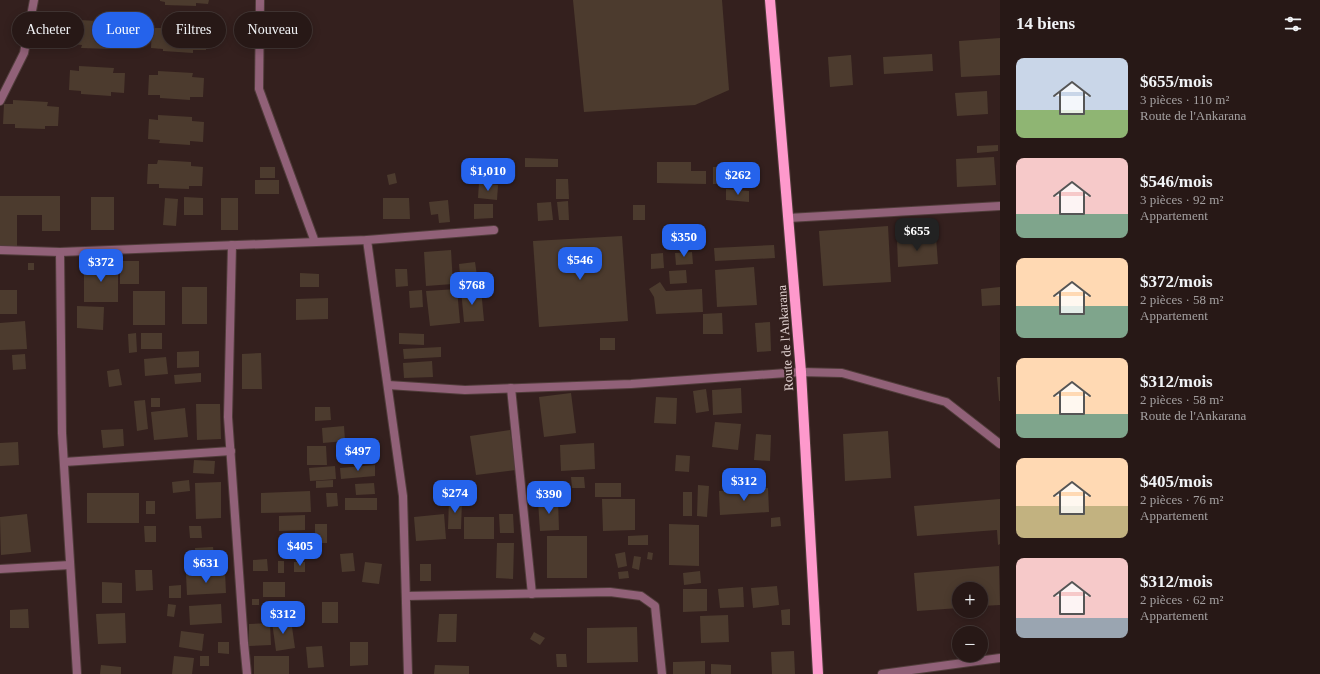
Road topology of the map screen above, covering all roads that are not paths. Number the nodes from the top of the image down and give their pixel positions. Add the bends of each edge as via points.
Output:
1 (34, 0) edge
2 (260, 0) edge
3 (770, 0) edge
4 (0, 101) edge
5 (1000, 206) edge
6 (788, 218) junction
7 (494, 230) dead end
8 (367, 240) junction
9 (316, 242) junction
10 (232, 245) junction
11 (0, 250) edge
12 (60, 252) junction
13 (801, 372) junction
14 (388, 386) junction
15 (511, 388) junction
16 (1000, 444) edge
17 (231, 452) junction
18 (64, 462) junction
19 (70, 565) junction
20 (0, 569) edge
21 (532, 594) junction
22 (406, 596) junction
23 (1000, 658) edge
24 (77, 674) edge
25 (248, 674) edge
26 (408, 674) edge
27 (662, 674) edge
28 (818, 674) edge
29 (882, 674) edge

1 - 4 street via 24,53
2 - 9 street via 259,89
3 - 6 main road, Route de l'Ankarana
5 - 6 street
6 - 13 main road, Route de l'Ankarana
7 - 8 street
8 - 9 street
8 - 14 street
9 - 10 street
10 - 12 street
10 - 17 street via 228,417
11 - 12 street
12 - 18 street
13 - 15 street via 631,384
13 - 16 street via 842,373 946,402
13 - 28 main road, Route de l'Ankarana
14 - 15 street via 465,390
14 - 22 street via 403,496
15 - 21 street
17 - 18 street
17 - 25 street
18 - 19 street
19 - 20 street
19 - 24 street
21 - 22 street
21 - 27 street via 610,592 641,596 655,606
22 - 26 street
23 - 29 street

